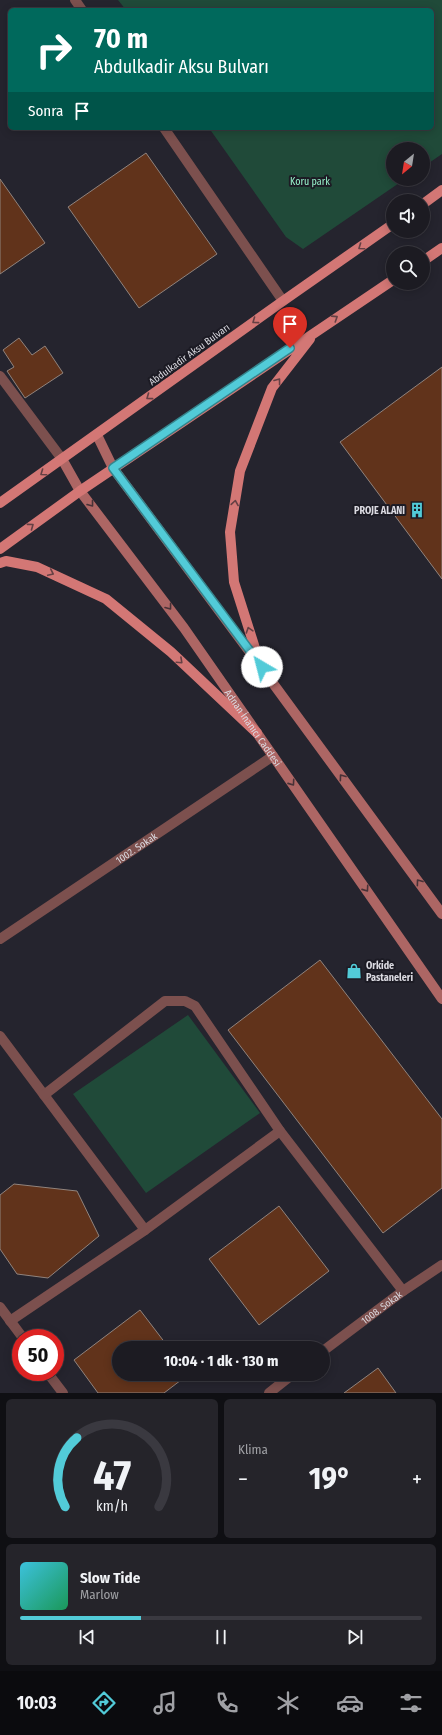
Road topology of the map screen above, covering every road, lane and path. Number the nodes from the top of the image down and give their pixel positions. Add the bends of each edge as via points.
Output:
1 (165, 130) edge
2 (442, 190) edge
3 (430, 199) edge
4 (386, 229) edge
5 (442, 248) edge
6 (430, 256) edge
7 (386, 285) edge
8 (283, 301) junction
9 (316, 331) junction
10 (0, 376) edge
11 (97, 435) junction
12 (62, 459) junction
13 (113, 468) junction
14 (80, 490) junction
15 (0, 503) edge
16 (0, 549) edge
17 (0, 563) edge
18 (262, 667) junction
19 (257, 733) junction
20 (273, 756) junction
21 (442, 914) edge
22 (0, 940) edge
23 (442, 999) edge
24 (0, 1036) edge
25 (44, 1095) junction
26 (280, 1131) junction
27 (145, 1230) junction
28 (442, 1265) edge
29 (403, 1290) junction
30 (0, 1307) edge
31 (10, 1321) junction
32 (16, 1329) edge
33 (330, 1346) edge
34 (54, 1381) edge
35 (284, 1381) edge
36 (63, 1393) edge
37 (268, 1393) edge

1 - 8 street
2 - 3 main road
4 -> 8 main road, Abdulkadir Aksu Bulvarı
5 - 6 main road
9 -> 7 main road
8 -> 11 main road, Abdulkadir Aksu Bulvarı
9 - 13 main road
18 -> 9 main road via 234,582 230,532 240,471 272,388
10 - 12 street
11 - 12 main road, Abdulkadir Aksu Bulvarı
11 - 13 main road
12 - 14 main road, Adnan İnanıcı Caddesi
12 -> 15 main road, Abdulkadir Aksu Bulvarı
13 - 14 main road
13 - 18 main road
16 -> 14 main road
14 -> 19 main road, Adnan İnanıcı Caddesi via 184,628
17 -> 19 main road via 6,561 38,567 106,599 171,652
21 -> 18 main road
19 - 20 main road, Adnan İnanıcı Caddesi
20 - 22 street, 1002. Sokak
20 -> 23 main road, Adnan İnanıcı Caddesi
24 - 25 street
25 - 26 street via 166,1001 185,1001 195,1006
25 - 27 street
26 - 27 street
26 - 29 street
27 - 31 street
28 - 29 street, 1008. Sokak
29 - 33 street, 1008. Sokak
30 - 31 street
31 - 32 street
34 - 36 street
35 - 37 street

